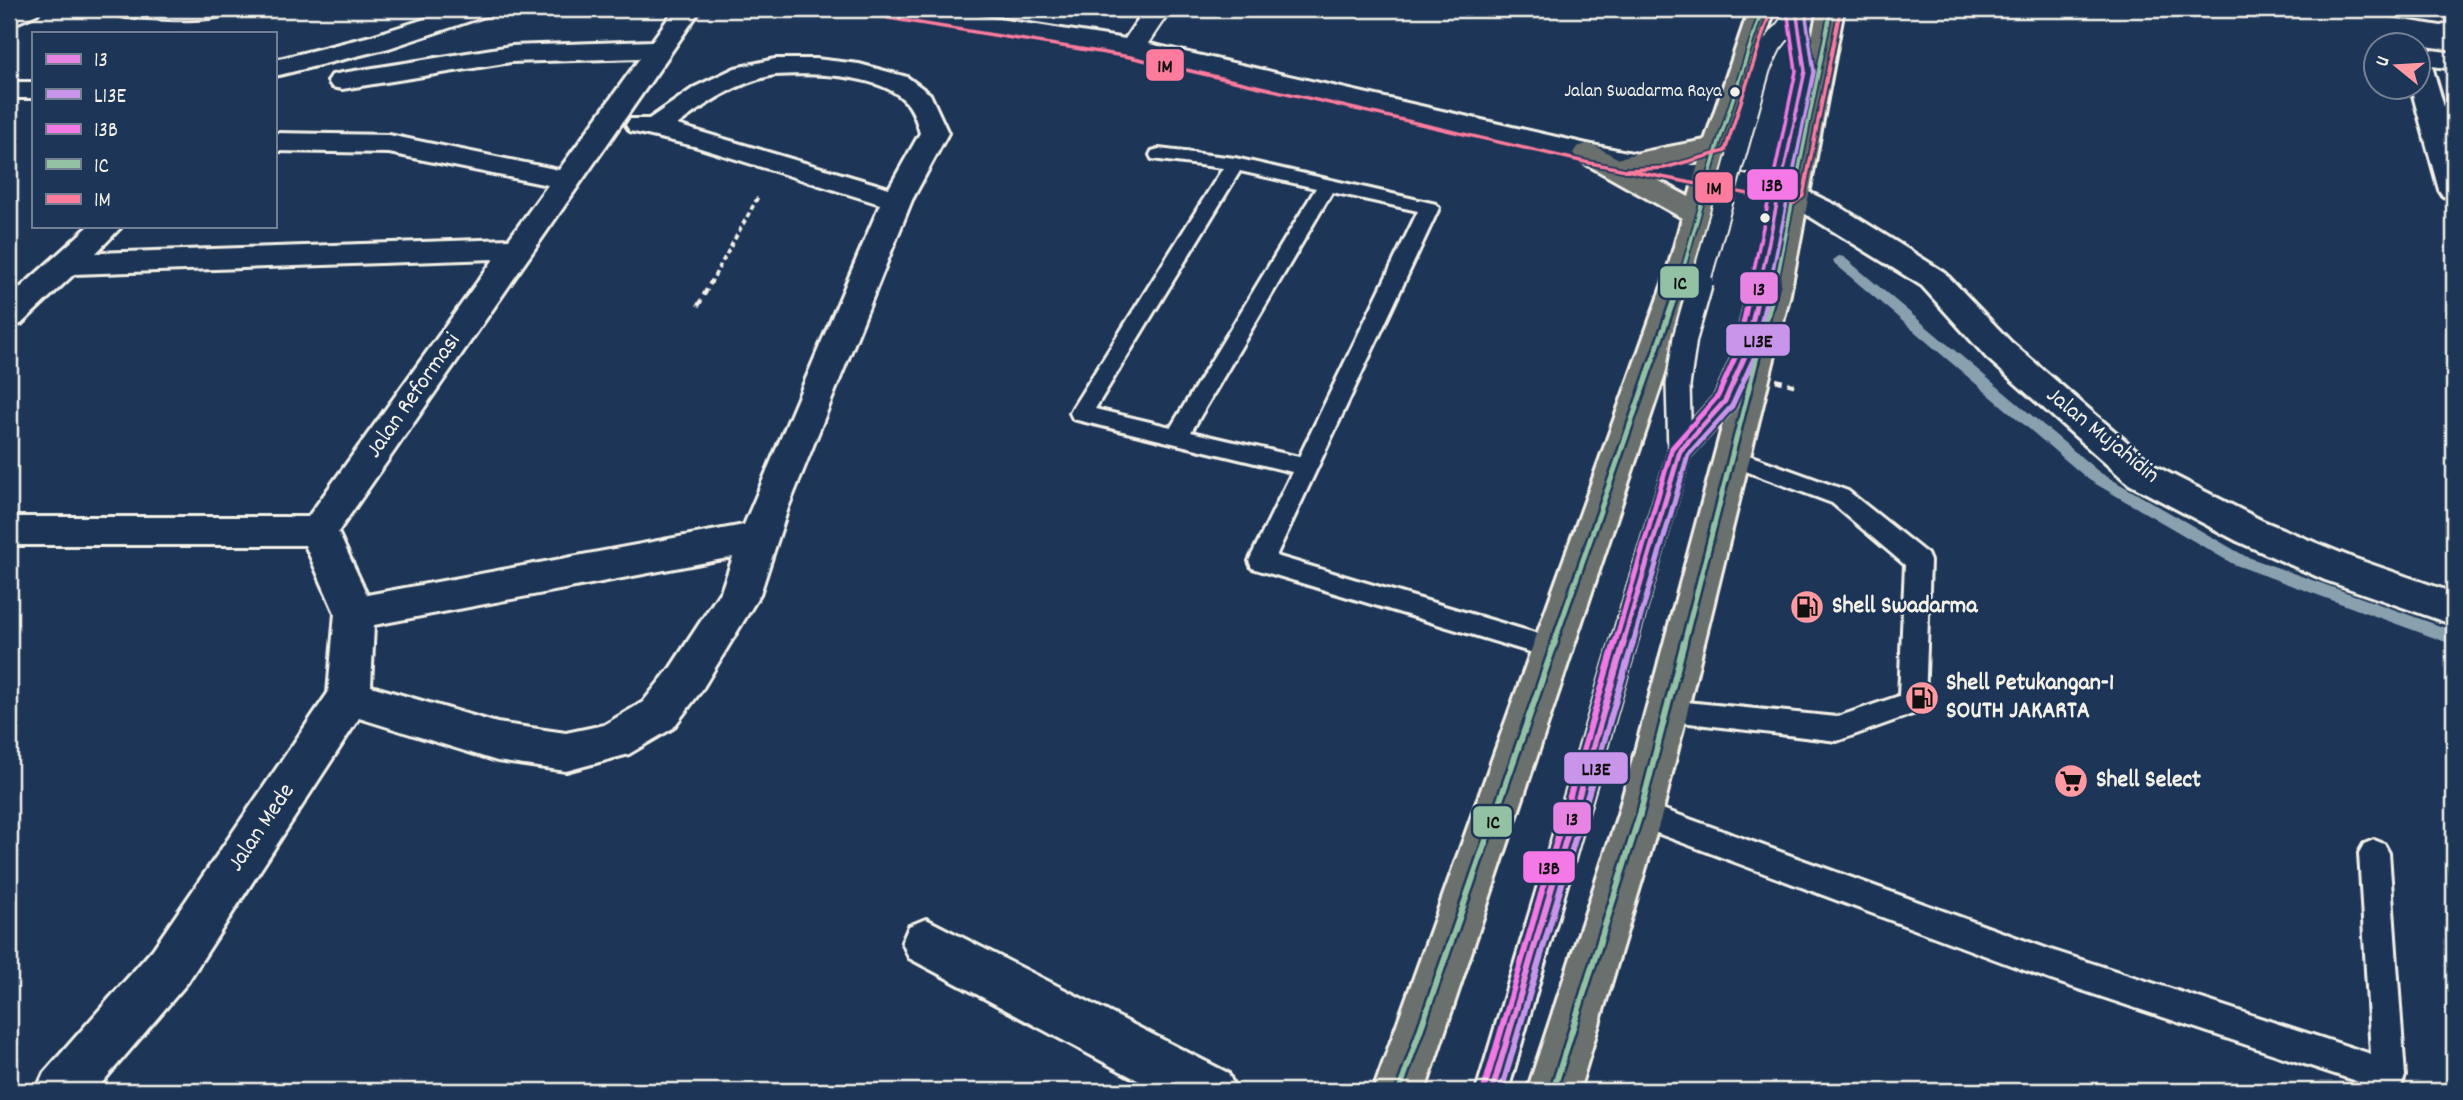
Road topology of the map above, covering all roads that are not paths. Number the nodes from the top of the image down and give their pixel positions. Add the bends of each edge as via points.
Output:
1 (28, 9) edge
2 (125, 9) edge
3 (222, 9) edge
4 (482, 9) edge
5 (889, 9) edge
6 (1158, 9) edge
7 (1762, 9) edge
8 (1831, 9) edge
9 (2438, 9) edge
10 (679, 10) edge
11 (1795, 13) edge
12 (9, 18) edge
13 (2408, 32) edge
14 (659, 48) junction
15 (1132, 48) junction
16 (2432, 58) edge
17 (2454, 61) edge
18 (276, 68) edge
19 (342, 81) dead end
20 (9, 90) edge
21 (32, 90) edge
22 (2428, 102) edge
23 (609, 120) junction
24 (656, 127) junction
25 (276, 142) edge
26 (1718, 145) junction
27 (1587, 153) junction
28 (1159, 155) dead end
29 (1630, 162) junction
30 (1235, 164) junction
31 (1709, 179) junction
32 (566, 180) junction
33 (1326, 185) junction
34 (2454, 190) edge
35 (897, 200) junction
36 (1792, 208) junction
37 (105, 228) edge
38 (1695, 228) junction
39 (518, 248) junction
40 (65, 264) junction
41 (9, 316) edge
42 (1177, 436) junction
43 (1680, 451) junction
44 (1732, 457) junction
45 (1304, 467) junction
46 (9, 531) edge
47 (318, 531) junction
48 (760, 537) junction
49 (2454, 609) edge
50 (355, 613) junction
51 (1553, 648) junction
52 (349, 697) junction
53 (1666, 710) junction
54 (1640, 814) junction
55 (2374, 853) dead end
56 (926, 942) dead end
57 (62, 1091) edge
58 (1210, 1091) edge
59 (1399, 1091) edge
60 (1492, 1091) edge
61 (1553, 1091) edge

1 - 12 street
2 - 3 street
4 - 18 street via 380,42
5 - 15 street
6 - 15 street
7 - 26 main road
8 - 36 main road
9 - 13 street via 2441,15 2401,10
10 - 14 street, Jalan Reformasi
11 - 43 lane, bridge via 1761,68 1685,338 1678,385
11 - 43 lane, bridge via 1805,71 1745,356 1725,401
14 - 19 street via 511,54
14 - 23 street, Jalan Reformasi
15 - 27 street
16 - 17 street
20 - 21 street
22 - 34 street
23 - 24 street
23 - 32 street, Jalan Reformasi
24 - 35 street
24 - 35 street via 708,89 759,70 808,67 875,76 911,91 926,107 934,132
25 - 32 street via 389,144
26 - 29 main road
26 - 31 main road
27 - 29 street
27 - 38 main road
28 - 30 lane
29 - 31 street
30 - 33 lane
30 - 42 lane via 1081,413
31 - 36 street
31 - 38 main road
32 - 39 street, Jalan Reformasi
33 - 42 lane
33 - 45 lane via 1429,208
35 - 48 street
36 - 44 main road
36 - 49 street, Jalan Mujahidin via 1831,214 1933,279 1999,350 2142,475 2339,569
37 - 40 street
38 - 51 main road
39 - 40 street
39 - 47 street, Jalan Reformasi
40 - 41 street
42 - 45 lane
43 - 60 lane
44 - 53 main road
44 - 53 lane via 1840,497 1918,561 1912,703 1837,729
45 - 51 lane via 1261,561
46 - 47 street
47 - 50 street, Jalan Mede
48 - 50 street
48 - 52 street via 740,594 686,679 658,715 614,741 566,752 497,742
50 - 52 street, Jalan Mede
51 - 59 main road
52 - 57 street, Jalan Mede via 170,966
53 - 54 main road
54 - 55 lane via 2051,965 2389,1076
54 - 61 main road
56 - 58 street

